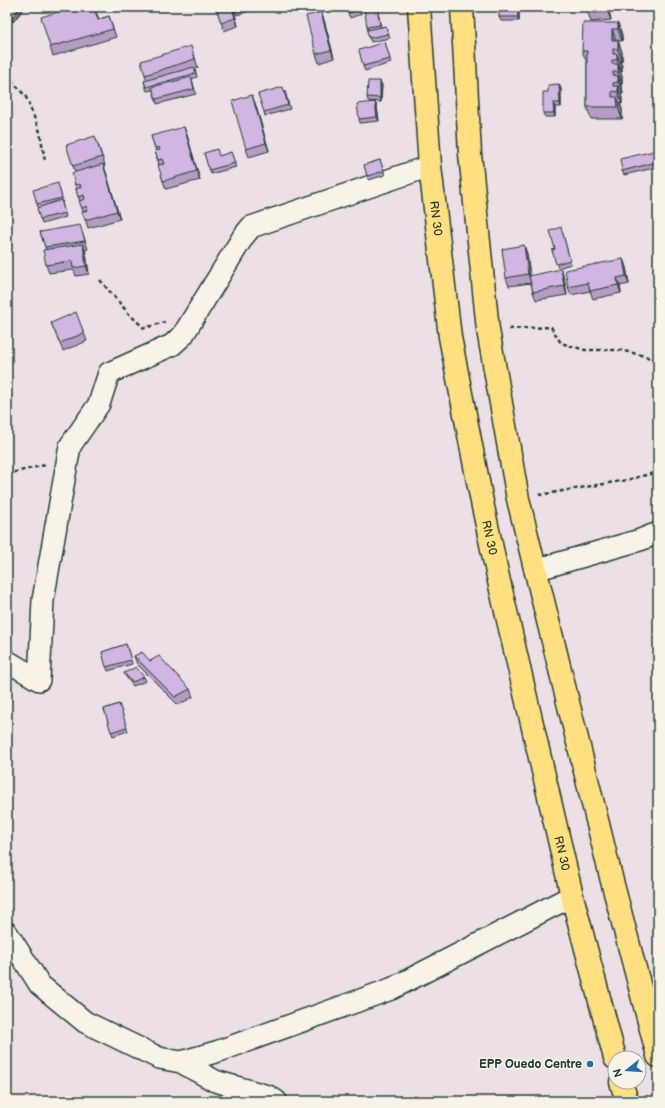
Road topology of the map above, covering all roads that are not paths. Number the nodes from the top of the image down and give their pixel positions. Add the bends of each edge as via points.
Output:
1 (419, 7) edge
2 (462, 7) edge
3 (430, 166) junction
4 (658, 534) edge
5 (535, 570) junction
6 (7, 661) edge
7 (572, 896) junction
8 (7, 933) edge
9 (613, 1050) edge
10 (658, 1056) edge
11 (181, 1062) junction
12 (623, 1090) edge
13 (276, 1101) edge
14 (626, 1101) edge

1 - 3 main road, RN 30 / RN 30
2 - 5 main road via 470,154 488,330 518,499
3 - 6 street via 251,227 183,335 172,345 109,373 99,404 70,446 43,600 40,680
3 - 7 main road, RN 30 / RN 30 via 450,337 482,502
4 - 5 street
5 - 10 main road
7 - 9 main road, RN 30 / RN 30
7 - 11 street via 391,989 219,1051
8 - 11 street via 40,985 85,1022 159,1058
11 - 13 street via 215,1081 268,1096
12 - 14 main road

